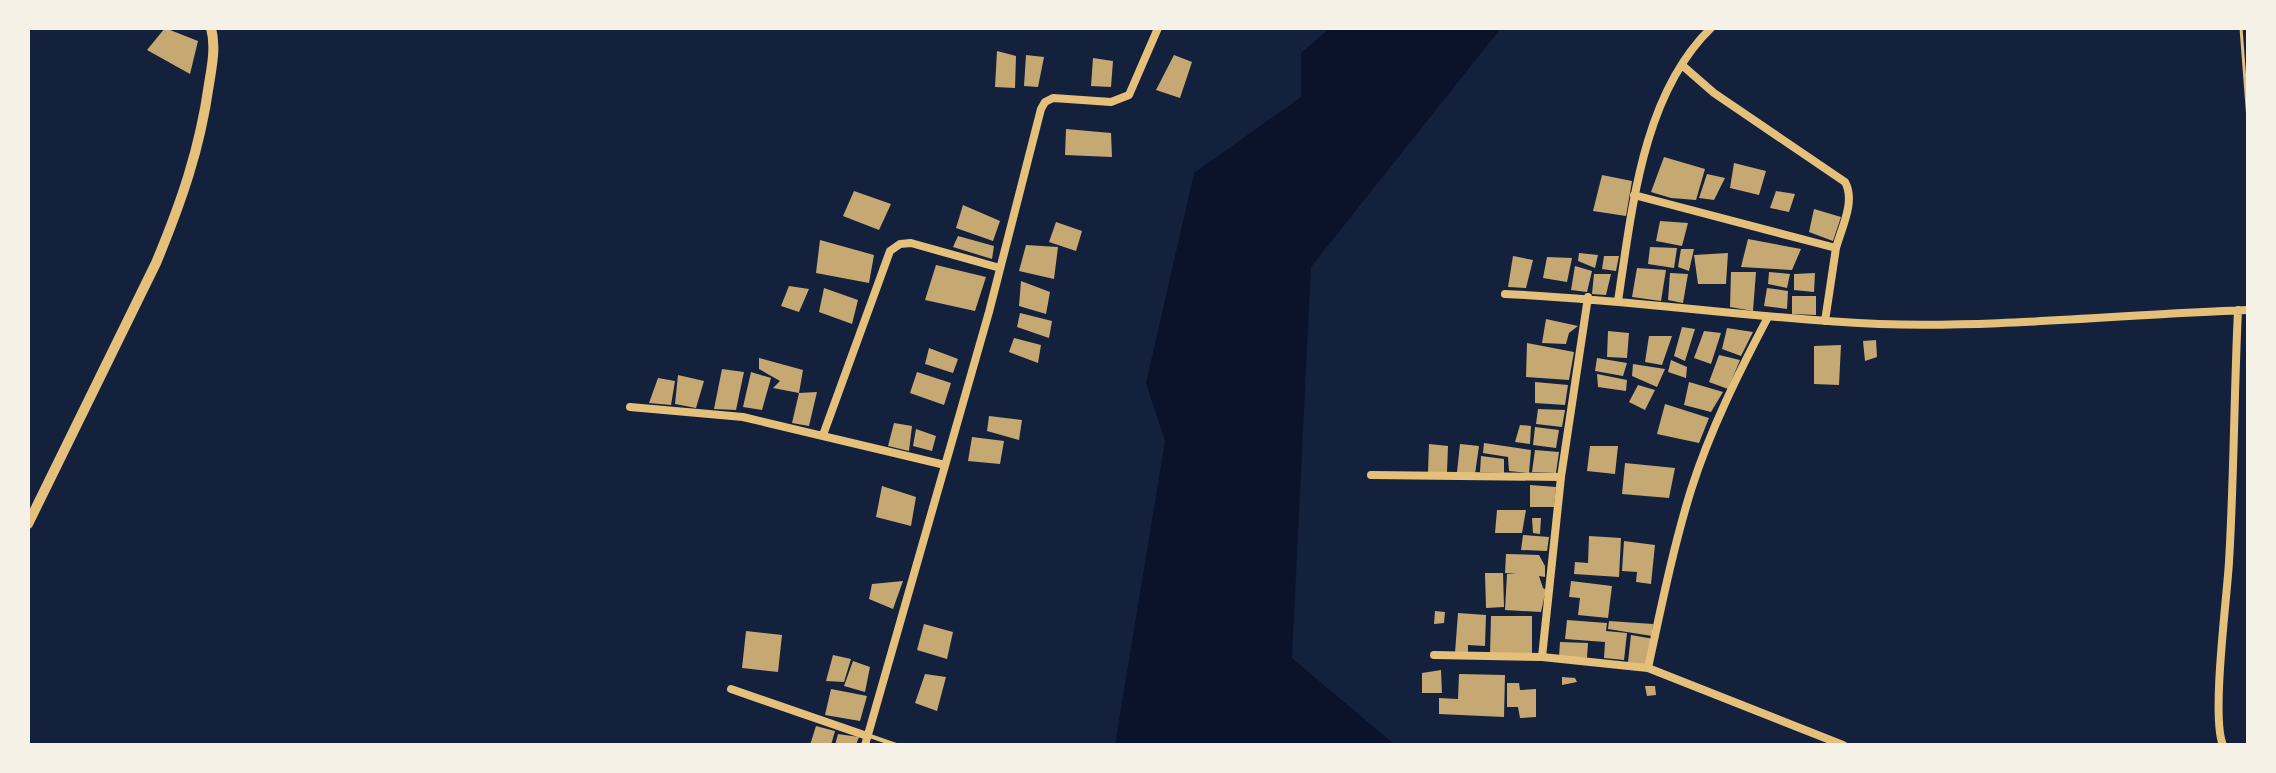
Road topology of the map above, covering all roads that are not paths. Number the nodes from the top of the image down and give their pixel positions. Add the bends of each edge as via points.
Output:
1 (211, 28) edge
2 (1158, 28) edge
3 (1711, 28) edge
4 (1683, 66) junction
5 (1634, 195) junction
6 (1836, 248) junction
7 (1000, 268) junction
8 (1505, 294) dead end
9 (1588, 297) junction
10 (1618, 301) junction
11 (2243, 310) edge
12 (1768, 317) junction
13 (1825, 321) junction
14 (630, 407) dead end
15 (823, 435) junction
16 (945, 465) junction
17 (1371, 475) dead end
18 (1561, 477) junction
19 (28, 524) edge
20 (1434, 655) dead end
21 (1542, 657) junction
22 (1648, 668) junction
23 (731, 689) dead end
24 (866, 740) edge
25 (896, 745) edge
26 (1843, 745) edge
27 (2223, 745) edge

1 - 19 street via 205,113 174,222
2 - 7 street via 1123,99 1045,102
3 - 4 street
4 - 5 street via 1651,131
4 - 6 street via 1845,182 1849,203
5 - 6 street
5 - 10 street
6 - 13 street
7 - 15 street via 918,244 905,243 890,251
7 - 16 street
8 - 9 street
9 - 10 street
9 - 18 street
10 - 12 street
11 - 13 street via 1981,325
11 - 27 street via 2220,697
12 - 13 street
12 - 22 street via 1692,487
14 - 15 street via 743,417
15 - 16 street
16 - 24 street
17 - 18 street
18 - 21 street
20 - 21 street
21 - 22 street
22 - 26 street
23 - 24 street
24 - 25 lane

